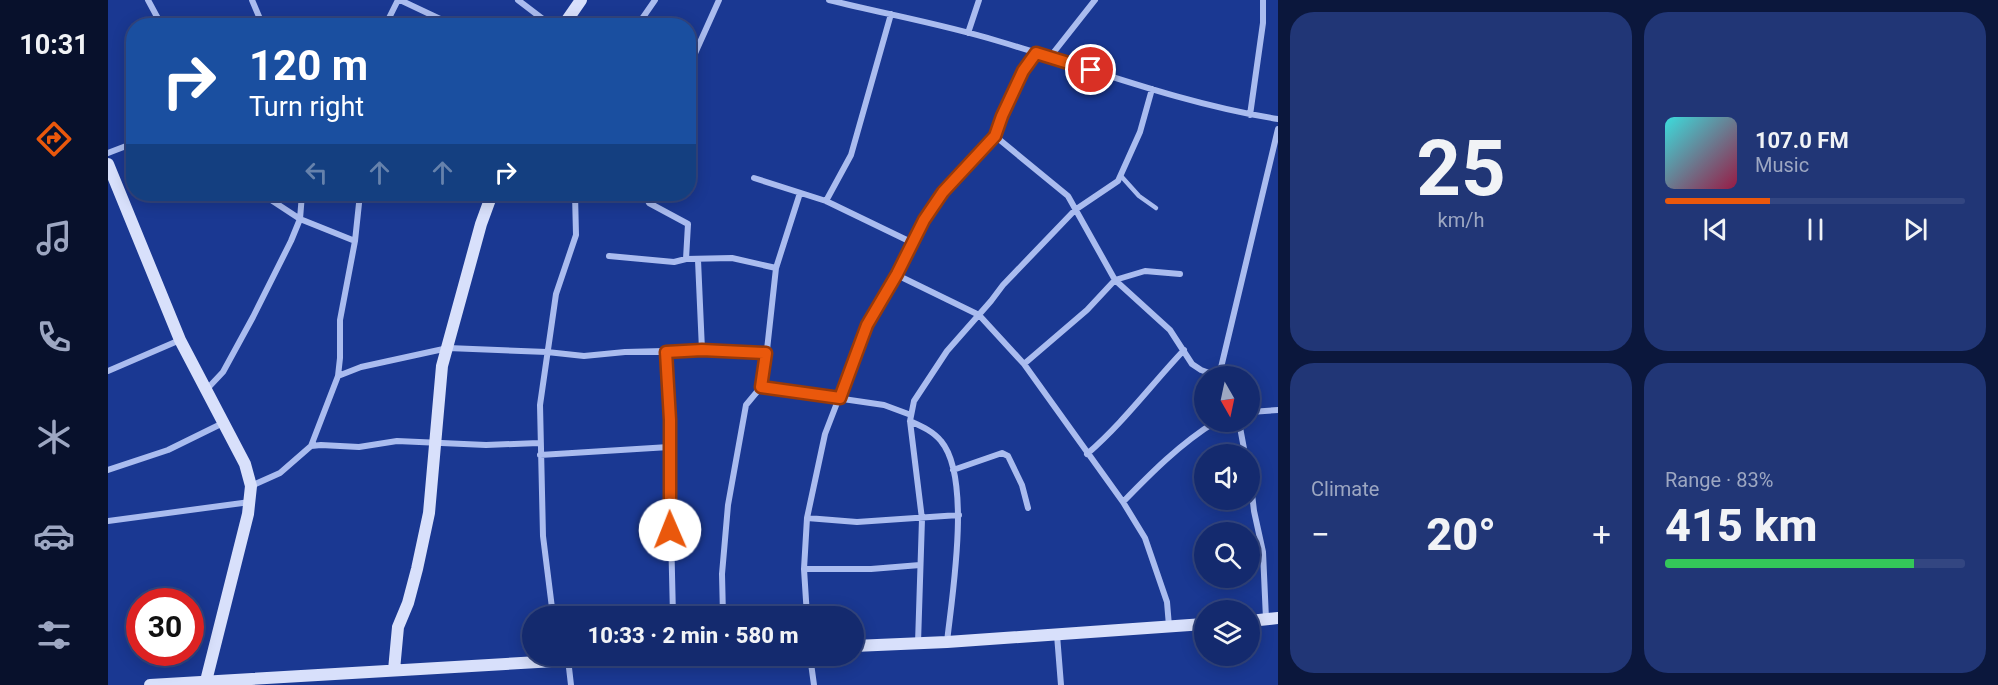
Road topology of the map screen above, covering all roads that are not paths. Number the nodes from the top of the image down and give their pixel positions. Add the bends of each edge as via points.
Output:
1 (148, 0) edge
2 (252, 0) edge
3 (399, 0) edge
4 (518, 0) edge
5 (581, 0) edge
6 (655, 0) edge
7 (719, 0) edge
8 (829, 0) edge
9 (864, 0) edge
10 (978, 0) edge
11 (1095, 0) edge
12 (1263, 0) edge
13 (862, 8) junction
14 (891, 14) junction
15 (158, 18) edge
16 (260, 18) edge
17 (390, 18) edge
18 (438, 18) edge
19 (542, 18) edge
20 (569, 18) edge
21 (643, 18) edge
22 (968, 33) junction
23 (696, 51) edge
24 (1036, 53) junction
25 (1050, 57) junction
26 (1152, 89) junction
27 (1250, 115) junction
28 (1278, 119) edge
29 (1278, 129) edge
30 (995, 136) junction
31 (126, 146) edge
32 (108, 153) edge
33 (109, 168) edge
34 (1121, 176) junction
35 (754, 178) dead end
36 (800, 193) junction
37 (273, 201) edge
38 (301, 201) edge
39 (359, 201) edge
40 (489, 201) edge
41 (575, 201) edge
42 (648, 201) edge
43 (826, 201) junction
44 (1156, 208) dead end
45 (1075, 210) junction
46 (300, 219) junction
47 (355, 241) junction
48 (913, 243) junction
49 (609, 256) dead end
50 (686, 259) junction
51 (698, 260) junction
52 (776, 268) junction
53 (897, 274) junction
54 (1180, 274) dead end
55 (1115, 280) junction
56 (979, 315) junction
57 (180, 340) junction
58 (447, 348) junction
59 (702, 350) junction
60 (1184, 350) junction
61 (547, 352) junction
62 (666, 352) junction
63 (766, 353) junction
64 (1024, 364) junction
65 (1195, 366) edge
66 (1221, 366) edge
67 (108, 371) edge
68 (338, 376) junction
69 (761, 387) junction
70 (207, 389) junction
71 (840, 398) junction
72 (1278, 410) edge
73 (1260, 411) edge
74 (910, 418) junction
75 (223, 423) junction
76 (1200, 432) edge
77 (436, 442) junction
78 (540, 443) junction
79 (311, 446) junction
80 (669, 447) junction
81 (1087, 454) junction
82 (540, 455) junction
83 (108, 470) edge
84 (953, 470) junction
85 (251, 486) junction
86 (251, 502) junction
87 (1123, 502) junction
88 (1028, 508) dead end
89 (1254, 510) edge
90 (959, 514) junction
91 (807, 518) junction
92 (922, 519) junction
93 (108, 521) edge
94 (920, 565) junction
95 (804, 569) junction
96 (552, 606) edge
97 (673, 606) edge
98 (723, 606) edge
99 (806, 606) edge
100 (1272, 619) edge
101 (1194, 625) edge
102 (1169, 627) junction
103 (1057, 635) junction
104 (947, 642) junction
105 (918, 644) junction
106 (864, 646) edge
107 (522, 660) edge
108 (568, 666) edge
109 (811, 666) edge
110 (394, 670) junction
111 (331, 679) edge
112 (206, 681) junction
113 (150, 685) edge
114 (571, 685) edge
115 (814, 685) edge
116 (1061, 685) edge

1 - 15 street
2 - 16 street
3 - 17 street
3 - 18 street
4 - 19 street
5 - 20 street
6 - 21 street
7 - 23 street
8 - 13 street
9 - 13 street
10 - 22 street
11 - 25 street
12 - 27 street
13 - 14 street
14 - 22 street
14 - 43 street via 851,155
22 - 24 street
24 - 25 street
24 - 30 street via 1023,71
25 - 26 street
26 - 27 street
26 - 34 street via 1140,132
27 - 28 street
29 - 66 street
30 - 45 street via 1068,196
30 - 48 street via 943,192
31 - 32 street
33 - 57 street
34 - 44 lane
34 - 45 street
35 - 36 street
36 - 43 street
36 - 52 street
37 - 46 street
38 - 46 street
39 - 47 street
40 - 58 street
41 - 61 street via 576,235 556,294
42 - 50 street via 688,224
43 - 48 street
45 - 55 street
45 - 56 street
46 - 47 street
46 - 70 street via 223,372
47 - 68 street via 340,321
48 - 53 street
49 - 50 street via 662,262
50 - 51 street
51 - 52 street via 732,258
51 - 59 street
52 - 63 street
53 - 56 street
53 - 71 street via 867,325
54 - 55 street via 1145,271
55 - 60 street via 1170,330
55 - 64 street via 1087,310
56 - 64 street
56 - 74 street via 947,351 914,401
57 - 67 street
57 - 70 street
58 - 61 street
58 - 68 street
58 - 77 street
59 - 62 street
59 - 63 street
60 - 65 street
60 - 81 street via 1127,416
61 - 62 street via 584,356
61 - 78 street
62 - 80 street
63 - 69 street
64 - 81 street
68 - 79 street
69 - 71 street
69 - 98 street via 746,405 728,505
70 - 75 street
71 - 74 street via 884,405
71 - 91 street via 825,434
72 - 73 street
74 - 84 street via 942,441
74 - 92 street
75 - 83 street via 168,450
75 - 85 street via 245,464
76 - 87 street via 1162,462
77 - 78 street
77 - 79 street
77 - 110 street via 429,513 417,570 398,627
78 - 82 street
79 - 85 street via 280,473
80 - 82 street
80 - 97 street
81 - 87 street
82 - 96 street via 543,536
84 - 88 street via 1002,453 1008,456
84 - 90 street
85 - 86 street
86 - 93 street
86 - 112 street
87 - 102 street via 1149,545 1167,602
89 - 100 street
90 - 92 street
90 - 104 street
91 - 92 street via 856,522
91 - 95 street
92 - 94 street
94 - 95 street
94 - 105 street
95 - 99 street
101 - 102 street
102 - 103 street
103 - 104 street
103 - 116 street
104 - 105 street
105 - 106 street
107 - 110 street
108 - 114 street
109 - 115 street
110 - 111 street
111 - 112 street
112 - 113 street

